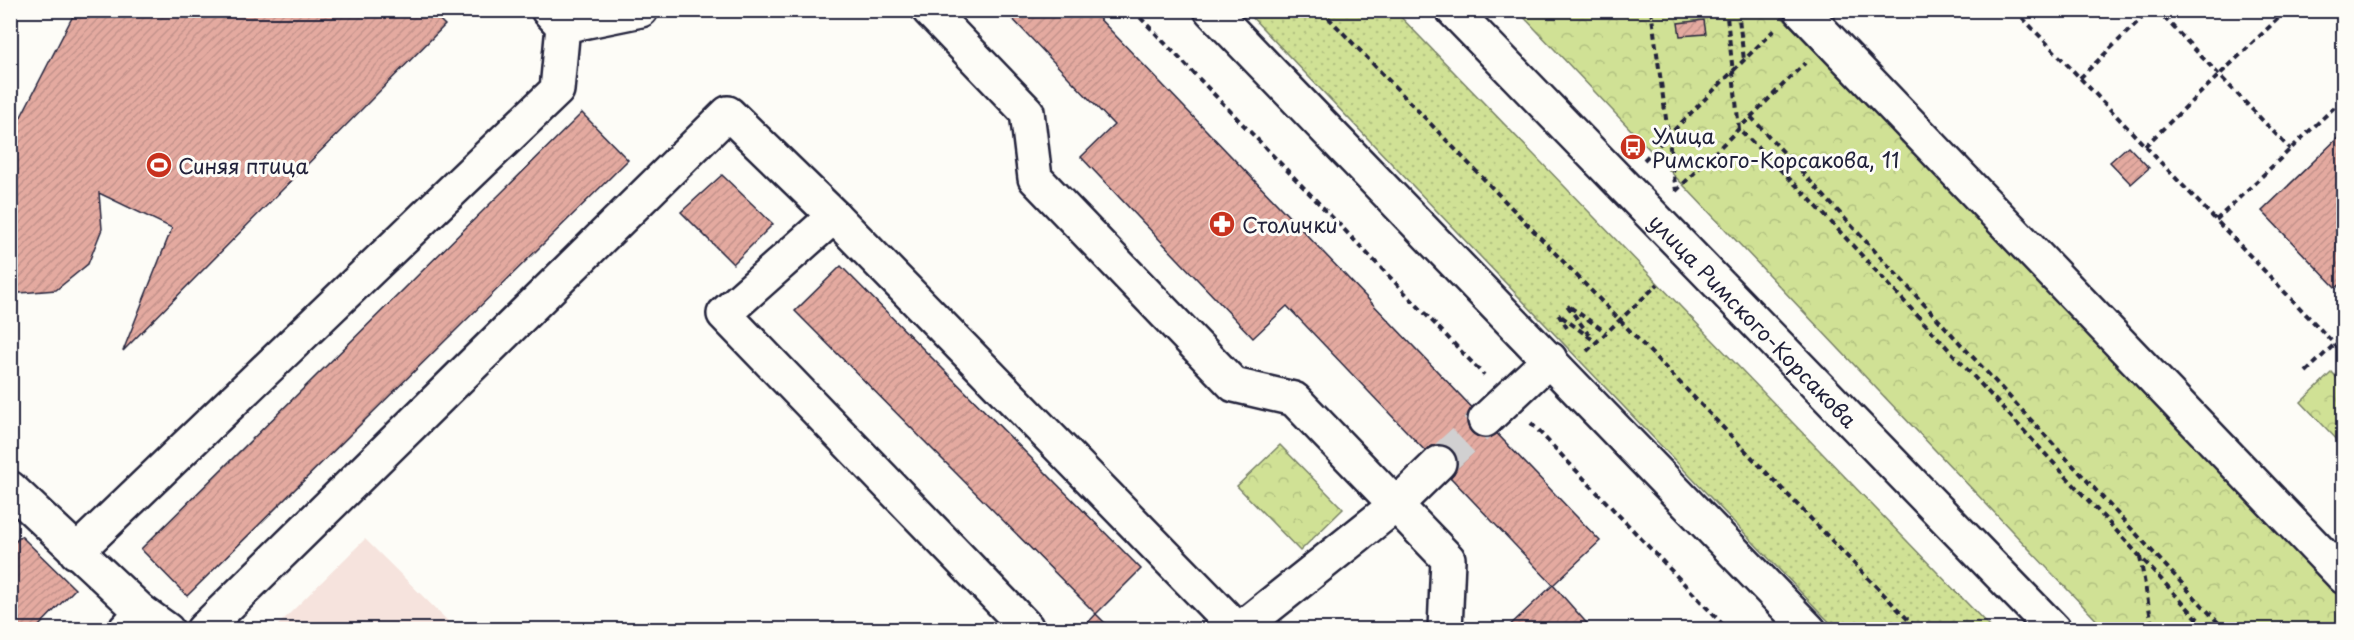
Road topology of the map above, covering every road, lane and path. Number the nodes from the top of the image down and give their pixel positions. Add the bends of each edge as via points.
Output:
1 (640, 10) edge
2 (929, 10) edge
3 (1133, 10) edge
4 (1211, 10) edge
5 (1321, 10) edge
6 (1452, 10) edge
7 (1651, 10) edge
8 (1721, 10) edge
9 (1738, 10) edge
10 (2015, 10) edge
11 (2150, 10) edge
12 (2157, 10) edge
13 (2287, 10) edge
14 (1799, 16) edge
15 (555, 18) edge
16 (1829, 39) junction
17 (1744, 61) junction
18 (1733, 71) junction
19 (2219, 75) junction
20 (2080, 78) junction
21 (2343, 98) edge
22 (1751, 117) junction
23 (1739, 129) junction
24 (1668, 136) junction
25 (2145, 146) junction
26 (2290, 149) junction
27 (1644, 160) dead end
28 (834, 216) junction
29 (2216, 220) junction
30 (1658, 284) dead end
31 (1619, 320) junction
32 (1606, 332) junction
33 (2343, 335) edge
34 (1562, 339) junction
35 (2334, 344) junction
36 (1585, 352) dead end
37 (2343, 354) edge
38 (2306, 372) dead end
39 (1496, 409) junction
40 (1439, 464) tunnel mouth
41 (10, 488) edge
42 (1397, 504) junction
43 (76, 552) junction
44 (2140, 556) junction
45 (2343, 578) edge
46 (145, 624) edge
47 (203, 630) edge
48 (1023, 630) edge
49 (1238, 630) edge
50 (1446, 630) edge
51 (1728, 630) edge
52 (1809, 630) edge
53 (1918, 630) edge
54 (2054, 630) edge
55 (2153, 630) edge
56 (2208, 630) edge
57 (2225, 630) edge

1 - 15 street
2 - 42 street via 1027,112 1035,178 1234,385 1294,399
3 - 39 path
4 - 34 street
5 - 31 path
6 - 54 street, улица Римского-Корсакова
7 - 24 path
8 - 18 path via 1727,17
9 - 17 path
10 - 20 path
11 - 20 path
12 - 19 path
13 - 19 path
14 - 16 street
14 - 17 path
15 - 43 street via 557,90
16 - 22 path
16 - 45 street
17 - 18 path
18 - 23 path
18 - 24 path
19 - 25 path
19 - 26 path
20 - 25 path
21 - 26 path
22 - 23 path
22 - 57 path
23 - 24 path via 1676,192
23 - 44 path via 1806,195
24 - 27 path
25 - 29 path
26 - 29 path
28 - 47 street via 728,113
28 - 48 street via 724,314 1018,618 1026,627
28 - 49 street
29 - 35 path
30 - 31 path
31 - 32 path
31 - 53 path
32 - 34 path via 1567,305 1592,339 1558,314
32 - 36 path
33 - 35 path
34 - 39 street
34 - 52 street
35 - 37 path
35 - 38 path
39 - 51 path
40 - 42 street
41 - 43 street
42 - 49 street
42 - 50 street via 1448,559
43 - 46 street
44 - 55 path
44 - 56 path

